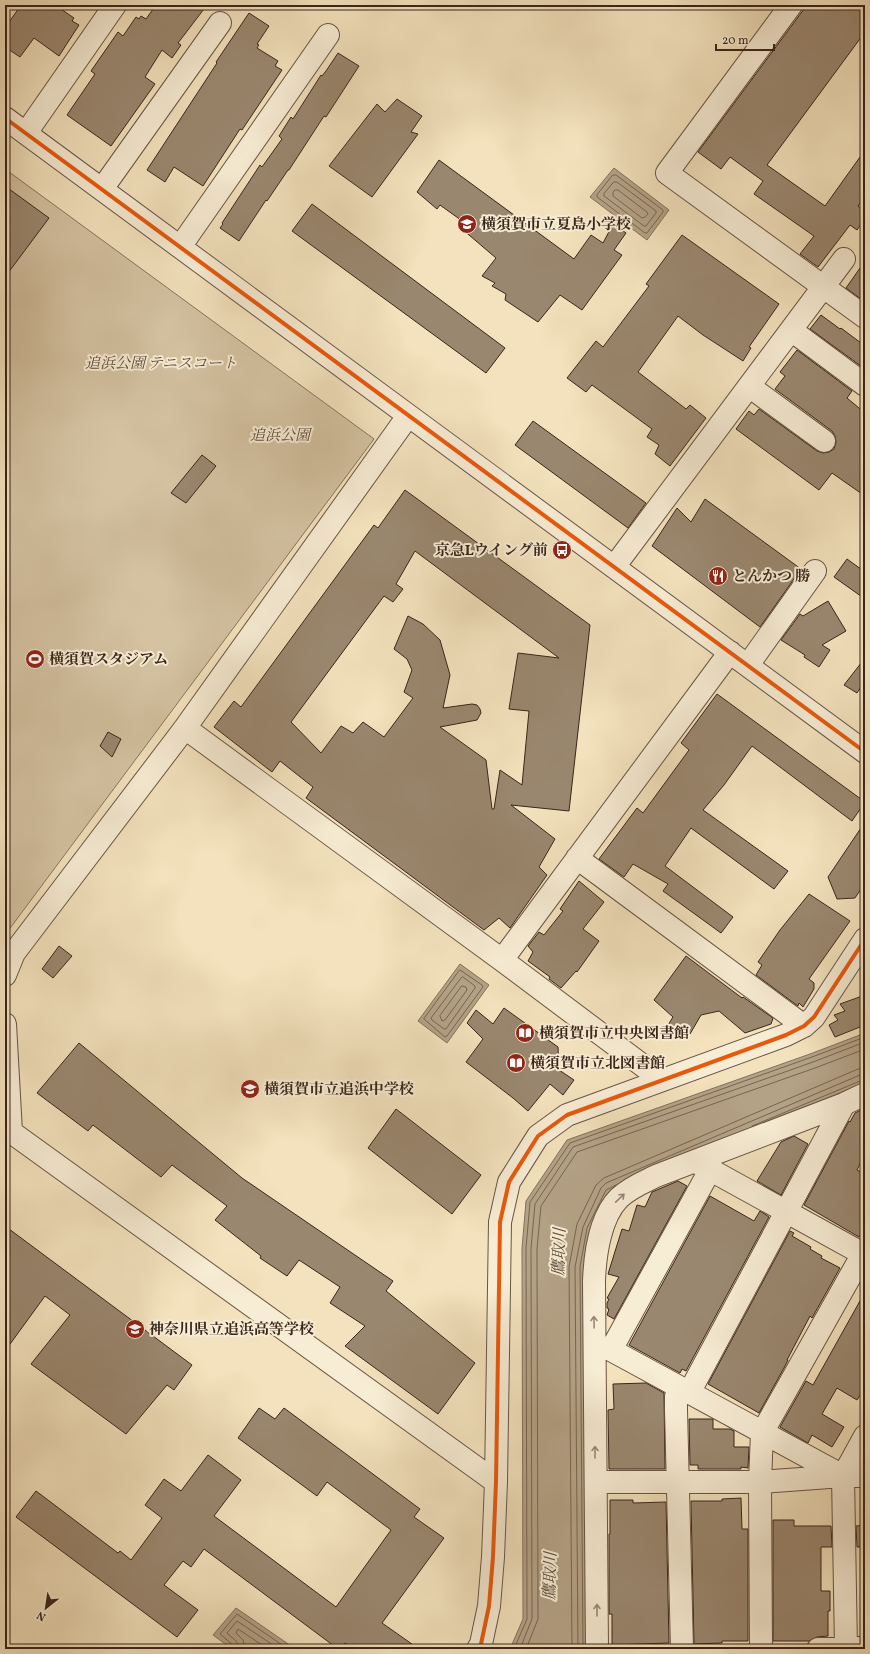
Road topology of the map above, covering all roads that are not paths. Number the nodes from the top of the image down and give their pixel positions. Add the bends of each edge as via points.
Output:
1 (115, 5) edge
2 (791, 5) edge
3 (220, 23) dead end
4 (328, 35) dead end
5 (5, 118) edge
6 (26, 133) junction
7 (102, 190) junction
8 (180, 247) junction
9 (844, 258) dead end
10 (824, 286) junction
11 (865, 317) edge
12 (792, 330) junction
13 (865, 385) edge
14 (749, 386) junction
15 (408, 416) junction
16 (824, 441) dead end
17 (614, 567) junction
18 (815, 571) dead end
19 (730, 652) junction
20 (748, 665) junction
21 (185, 728) junction
22 (865, 752) edge
23 (577, 858) junction
24 (865, 939) edge
25 (502, 960) junction
26 (5, 975) edge
27 (5, 1024) edge
28 (804, 1026) junction
29 (662, 1080) junction
30 (865, 1094) edge
31 (844, 1104) junction
32 (8, 1136) edge
33 (702, 1166) junction
34 (786, 1211) junction
35 (864, 1253) edge
36 (603, 1347) junction
37 (685, 1390) junction
38 (762, 1433) junction
39 (865, 1436) edge
40 (843, 1476) junction
41 (865, 1476) edge
42 (496, 1482) junction
43 (596, 1482) junction
44 (677, 1482) junction
45 (760, 1482) junction
46 (852, 1648) edge
47 (478, 1649) edge
48 (597, 1649) edge
49 (682, 1649) edge
50 (761, 1649) edge
51 (818, 1649) edge

1 - 6 street
2 - 10 street via 667,173
3 - 7 street
4 - 8 street
5 - 6 street
6 - 7 street
7 - 8 street
8 - 15 street
9 - 10 street
10 - 11 street
10 - 12 street
12 - 13 street
12 - 14 street
14 - 16 street
14 - 17 street
15 - 17 street
15 - 21 street
17 - 19 street
18 - 20 street
19 - 20 street
19 - 23 street
20 - 22 street
21 - 25 street
21 - 26 street via 14,953
23 - 25 street
23 - 28 street
24 - 28 street via 814,1017
25 - 29 street
27 - 32 street
28 - 29 street via 786,1035
29 - 42 street via 567,1115 538,1136 509,1182 500,1222
30 - 31 street
31 - 33 street
31 - 34 street
32 - 42 street
33 - 34 street
33 - 36 street
36 -> 33 street via 594,1282 595,1259 611,1208 620,1197 656,1176
34 - 35 street
34 - 37 street
35 - 38 street
36 - 37 street
43 -> 36 street
37 - 38 street
37 - 44 street via 676,1396
38 - 40 street
38 - 45 street
39 - 40 street
40 - 41 street
40 - 45 street
40 - 46 street
42 - 47 street via 489,1606
43 - 44 street
48 -> 43 street
44 - 45 street
44 - 49 street
45 - 50 street
46 - 51 street

